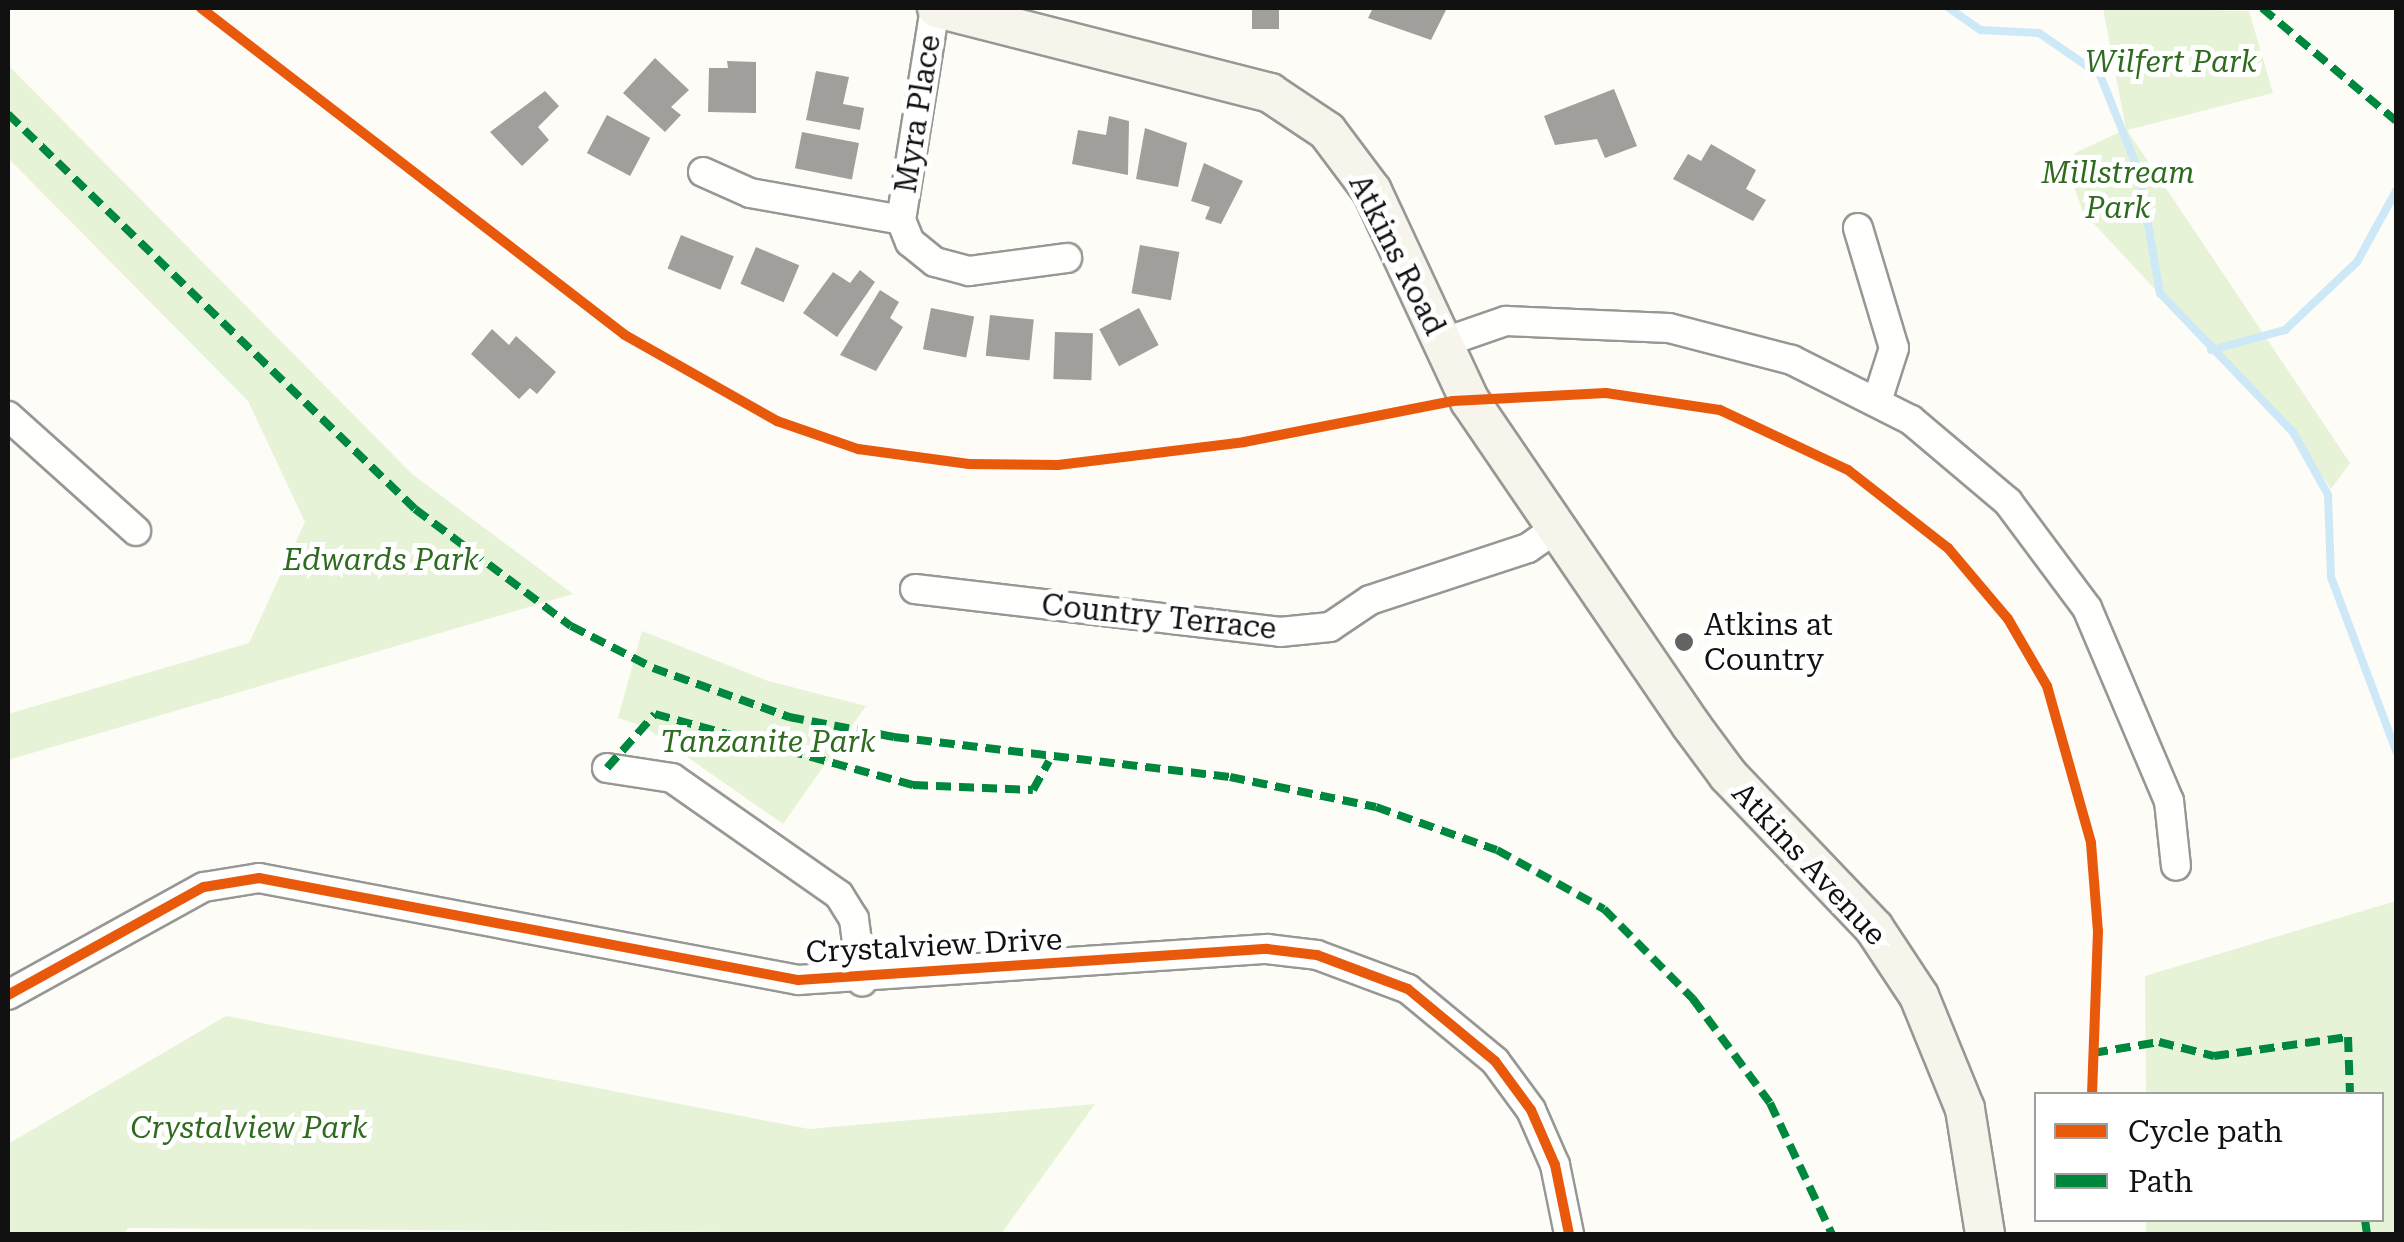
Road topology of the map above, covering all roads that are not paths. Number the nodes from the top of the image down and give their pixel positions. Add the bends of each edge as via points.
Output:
1 (936, 8) edge
2 (703, 172) dead end
3 (901, 220) junction
4 (1858, 228) dead end
5 (1067, 258) dead end
6 (1442, 343) junction
7 (1878, 398) junction
8 (8, 416) edge
9 (1559, 526) junction
10 (136, 531) dead end
11 (915, 588) dead end
12 (607, 768) dead end
13 (2176, 866) dead end
14 (862, 981) junction
15 (8, 994) edge
16 (1569, 1234) edge
17 (1986, 1234) edge

1 - 3 street, Myra Place
1 - 6 street, Atkins Road via 1270,93 1327,132 1372,192
2 - 3 street, Myra Place via 750,192
3 - 5 street, Myra Place via 910,242 935,262 969,270
4 - 7 street via 1894,348
6 - 7 street via 1506,321 1669,328 1737,340
6 - 9 street, Atkins Road via 1470,401
7 - 13 street via 2008,502 2087,608 2169,801
8 - 10 street
9 - 11 street, Country Terrace via 1528,548 1370,600 1330,628 1296,631
9 - 17 street, Atkins Avenue via 1728,775 1874,928 1919,996 1965,1110
12 - 14 street via 672,778 839,894 854,918
14 - 15 street, Crystalview Drive via 798,980 259,878 204,887
14 - 16 street, Crystalview Drive via 1266,949 1368,971 1460,1025 1495,1061 1530,1110 1555,1165

